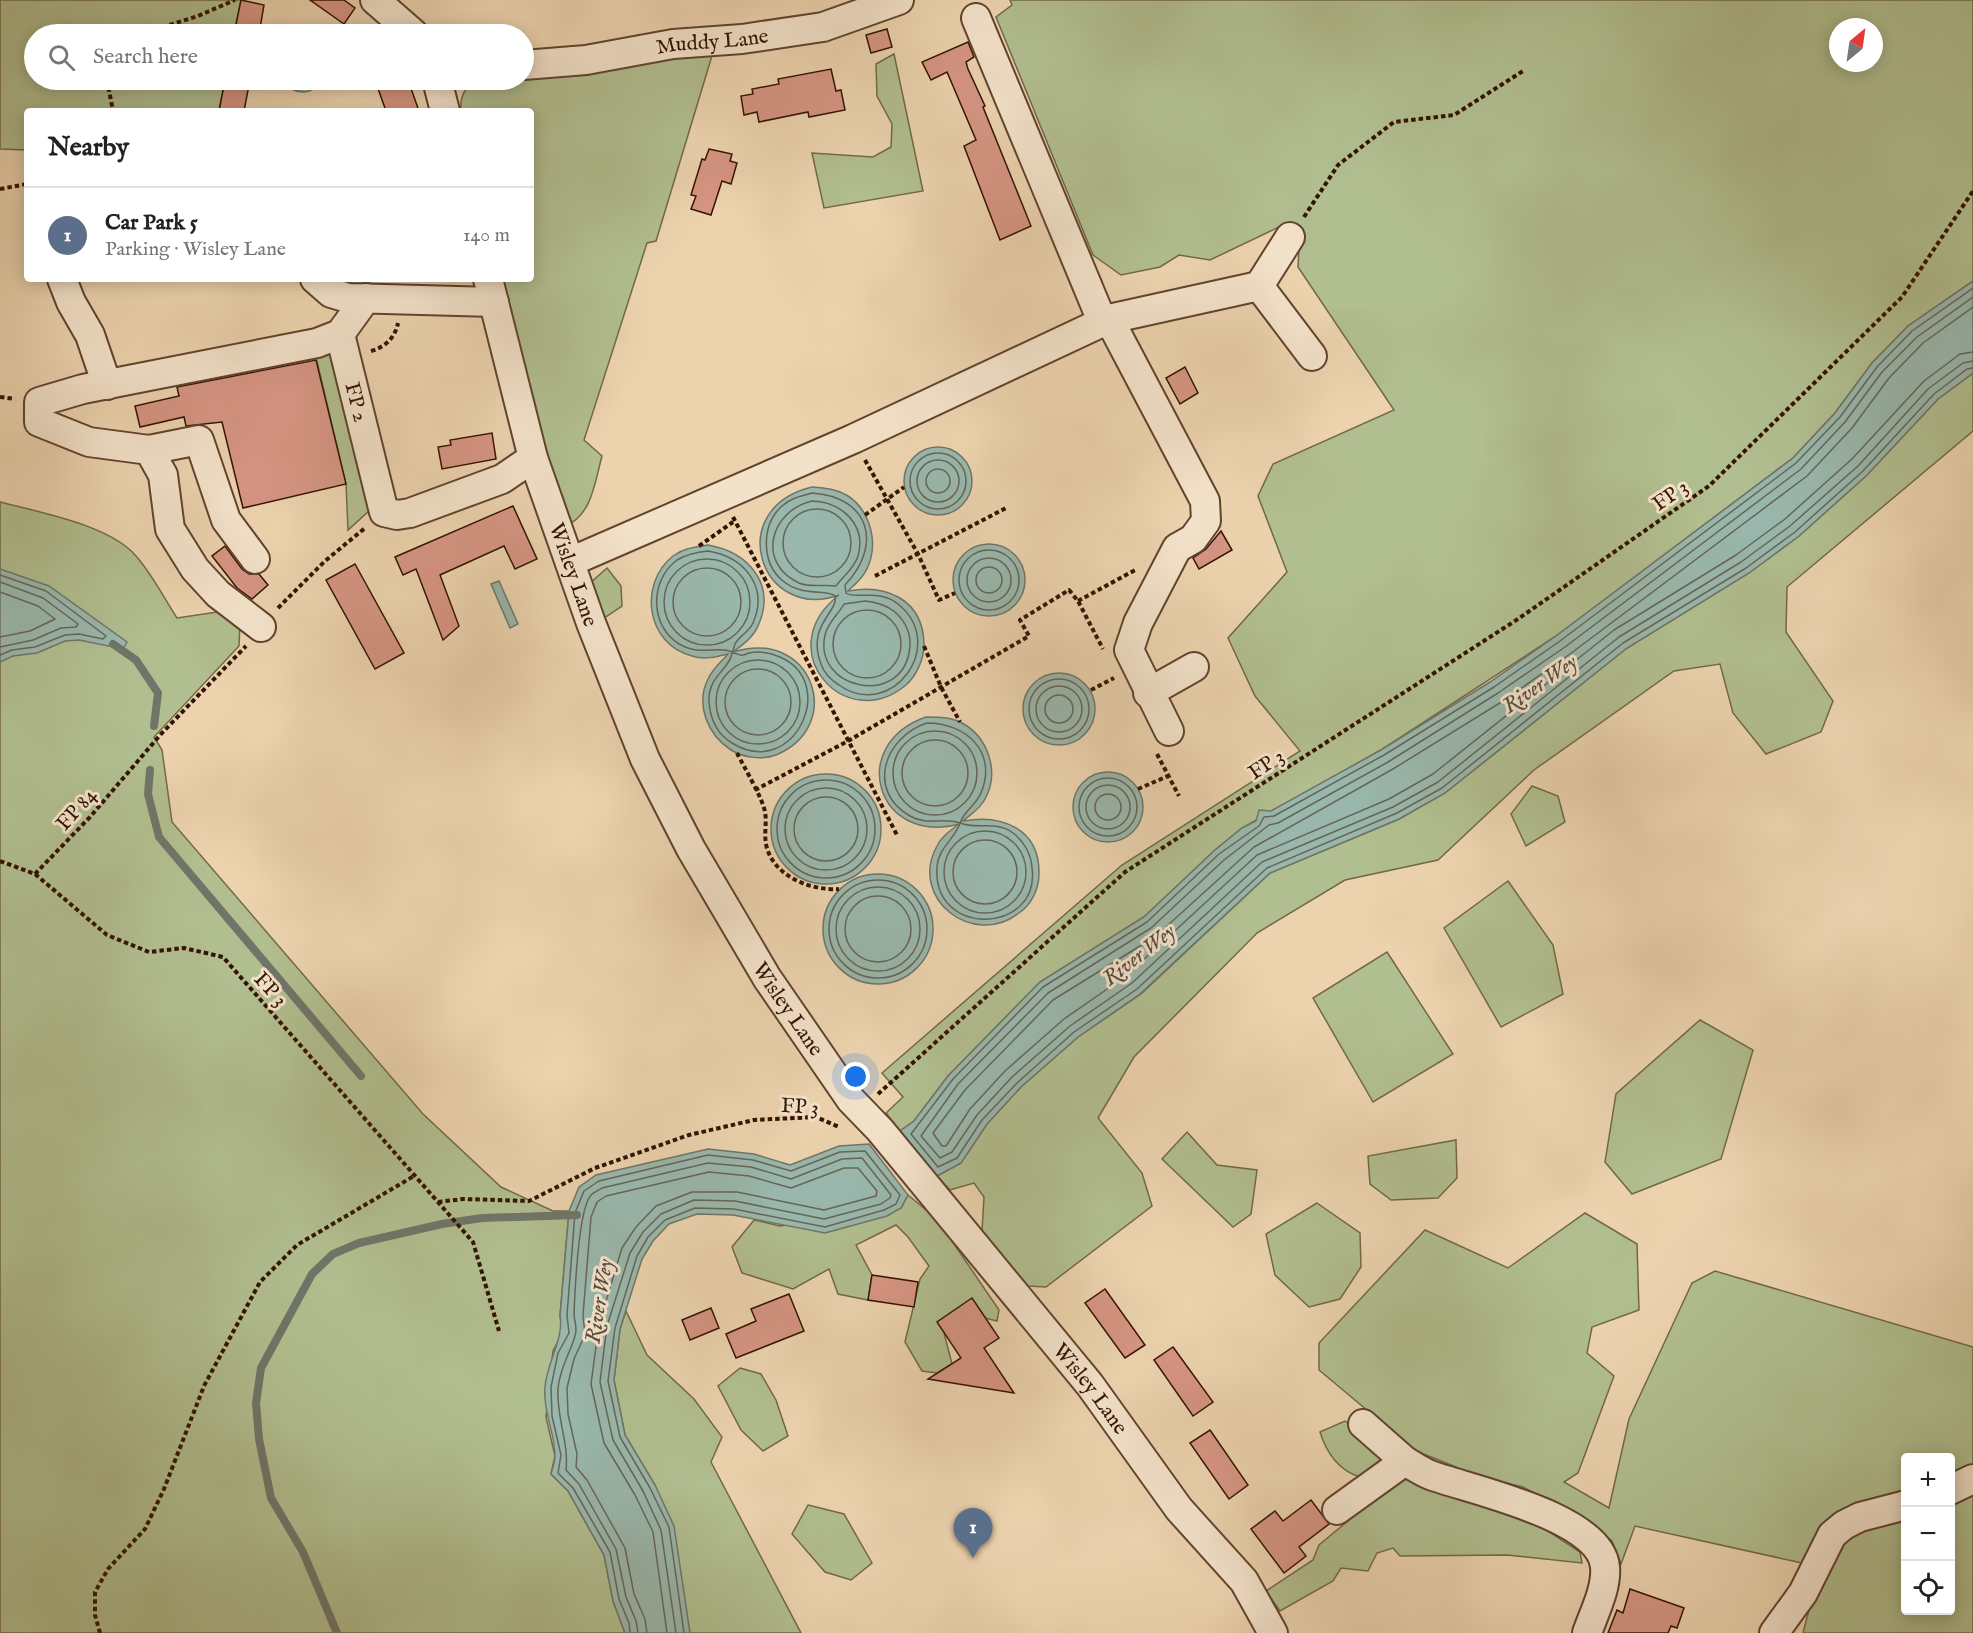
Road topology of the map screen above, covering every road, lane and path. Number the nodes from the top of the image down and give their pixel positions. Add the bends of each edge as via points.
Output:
1 (235, 0) edge
2 (375, 0) edge
3 (899, 0) edge
4 (976, 18) dead end
5 (173, 24) edge
6 (403, 24) edge
7 (534, 64) edge
8 (1523, 71) dead end
9 (109, 90) edge
10 (440, 90) edge
11 (112, 108) edge
12 (444, 108) edge
13 (24, 185) edge
14 (0, 189) edge
15 (1973, 191) edge
16 (1290, 237) joint
17 (63, 282) edge
18 (318, 282) edge
19 (1259, 286) junction
20 (491, 291) edge
21 (366, 298) junction
22 (402, 299) junction
23 (1105, 320) junction
24 (340, 334) junction
25 (1312, 356) dead end
26 (350, 373) junction
27 (107, 386) junction
28 (854, 439) junction
29 (149, 450) junction
30 (533, 458) junction
31 (904, 487) dead end
32 (888, 500) junction
33 (1008, 507) dead end
34 (730, 508) junction
35 (865, 515) dead end
36 (745, 516) dead end
37 (699, 546) dead end
38 (1177, 548) junction
39 (918, 554) junction
40 (255, 559) dead end
41 (570, 562) junction
42 (875, 576) dead end
43 (956, 593) dead end
44 (1078, 601) junction
45 (261, 627) dead end
46 (924, 646) dead end
47 (1107, 658) dead end
48 (1112, 667) dead end
49 (1194, 667) dead end
50 (941, 687) junction
51 (1091, 690) dead end
52 (1148, 693) junction
53 (960, 722) dead end
54 (161, 734) dead end
55 (1161, 739) joint
56 (848, 741) junction
57 (737, 753) dead end
58 (1168, 776) junction
59 (1138, 789) dead end
60 (755, 790) junction
61 (1179, 796) dead end
62 (898, 837) dead end
63 (0, 861) edge
64 (35, 874) junction
65 (839, 889) dead end
66 (872, 1123) junction
67 (414, 1176) junction
68 (438, 1202) junction
69 (499, 1331) dead end
70 (1363, 1424) dead end
71 (1405, 1461) junction
72 (1973, 1479) edge
73 (1955, 1488) edge
74 (1901, 1506) edge
75 (1337, 1510) dead end
76 (100, 1633) edge
77 (1273, 1633) edge
78 (1587, 1633) edge
79 (1774, 1633) edge

1 - 5 path
2 - 6 street
3 - 7 street, Muddy Lane via 823,27
4 - 23 street
8 - 16 path via 1454,115 1394,122 1338,165
9 - 11 path
10 - 12 street
13 - 14 path
15 - 66 path, FP 3 via 1902,297 1709,486 1518,619 1125,872 872,1100
16 - 19 street
17 - 27 street via 90,335
18 - 21 street via 331,293
19 - 23 street
19 - 25 street
20 - 22 street
20 - 30 street, Wisley Lane
21 - 22 street
21 - 24 street
22 - 26 path, FP 2 via 393,336
23 - 28 street
23 - 38 street via 1205,501 1206,521 1193,539
24 - 26 street
24 - 27 street via 317,343
26 - 30 street, FP 2 via 384,512 397,515 433,505 502,479
27 - 29 street via 39,402 39,422 89,442
28 - 32 path
28 - 34 street
29 - 40 street via 199,440 226,520
29 - 45 street via 163,475 170,529 195,569 218,594
30 - 41 street, Wisley Lane
31 - 32 path
32 - 35 path
32 - 39 path
33 - 39 path
34 - 36 path
34 - 37 path
34 - 41 street
34 - 56 path
38 - 44 path
38 - 52 street via 1138,623 1129,650
39 - 42 path
39 - 43 path via 939,600
41 - 66 street, Wisley Lane via 645,759 667,804 767,978
44 - 47 path
44 - 50 path via 1069,590 1020,620 1029,636
46 - 50 path
48 - 51 path via 1117,677
49 - 52 street
50 - 53 path
50 - 56 path
52 - 55 street
54 - 64 path, FP 84
55 - 58 path
56 - 60 path
56 - 62 path
57 - 60 path
58 - 59 path
58 - 61 path
60 - 65 path via 765,811 766,847 775,863 794,880 826,890
63 - 64 path
64 - 67 path, FP 3 via 107,935 149,952 184,948 223,957
66 - 68 path, FP 3 via 853,1133 816,1117 754,1120 689,1135 595,1168 529,1201
66 - 77 street, Wisley Lane via 1090,1385 1179,1509 1244,1581
67 - 68 path, FP 3
67 - 76 path via 297,1245 260,1282 204,1386 145,1529 108,1569 95,1592 94,1616
68 - 69 path, FP 3 via 473,1242
70 - 71 street
71 - 75 street
71 - 78 street via 1431,1475 1532,1507 1596,1545 1602,1554 1605,1578
72 - 73 street
74 - 79 street via 1860,1517 1832,1535 1803,1593

